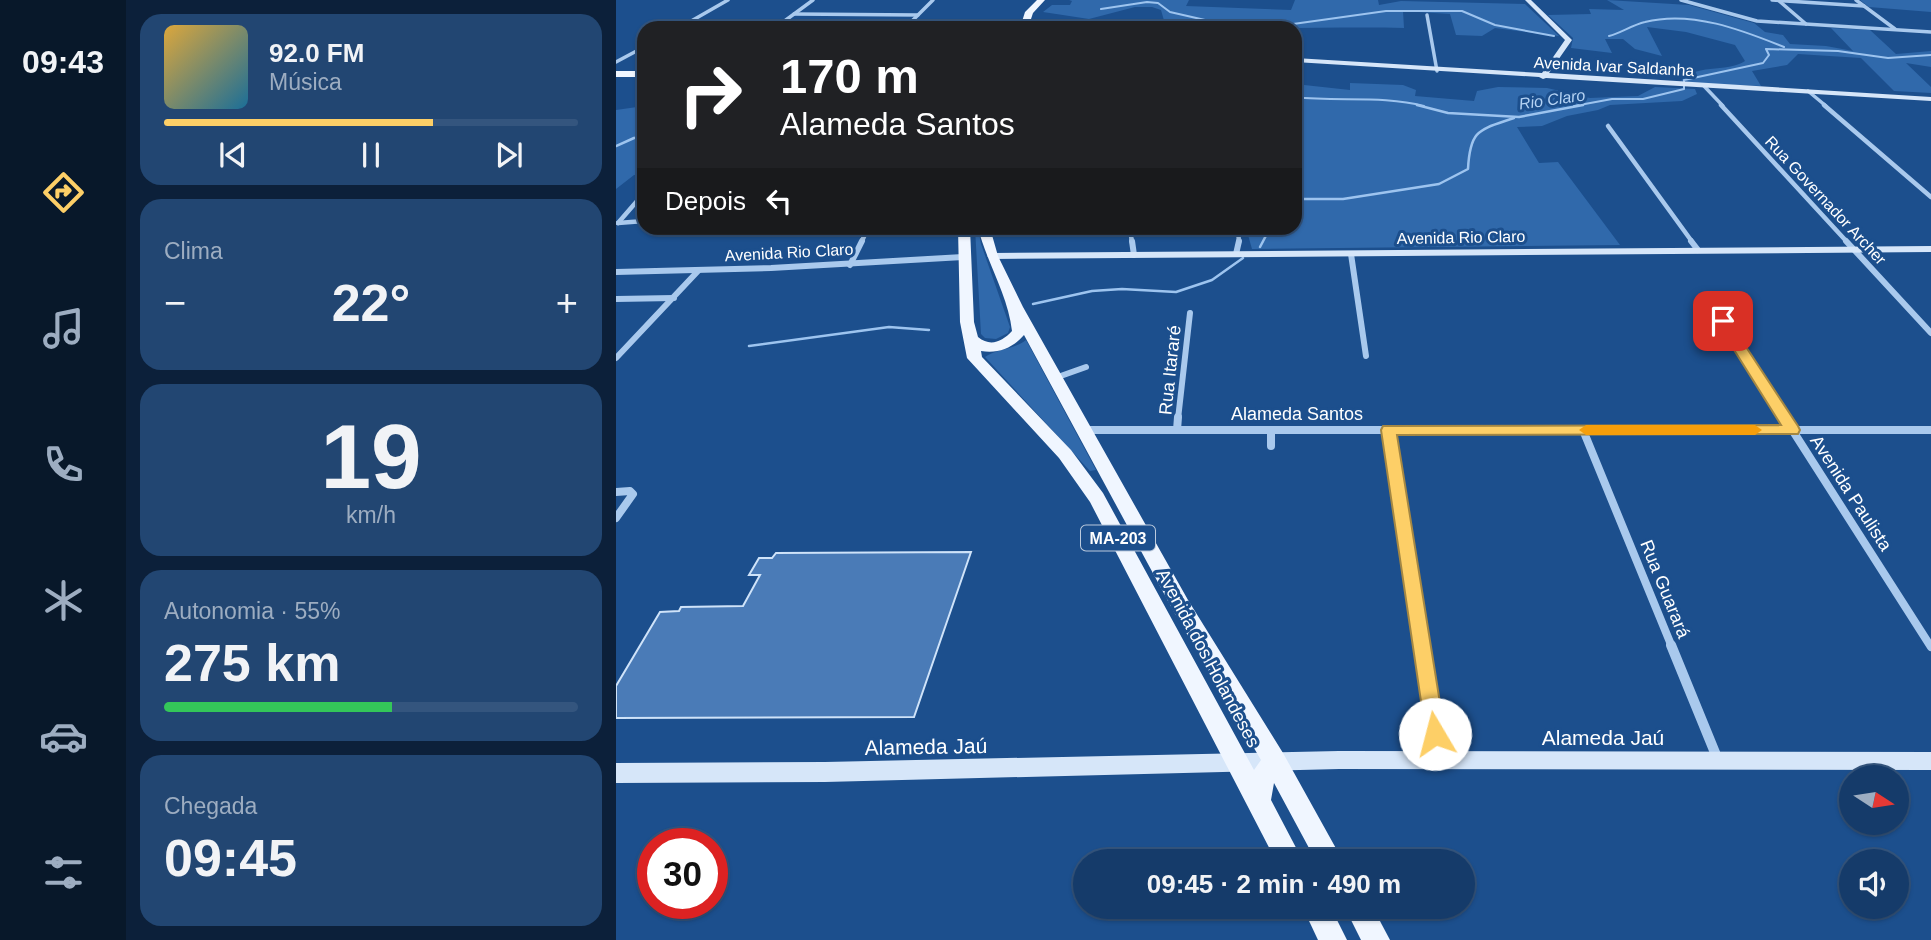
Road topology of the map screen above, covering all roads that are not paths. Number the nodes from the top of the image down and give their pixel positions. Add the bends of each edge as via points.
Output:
1 (728, 0) edge
2 (813, 0) edge
3 (933, 0) edge
4 (1528, 0) edge
5 (1681, 0) edge
6 (1772, 0) edge
7 (1779, 0) edge
8 (1856, 0) edge
9 (1038, 2) edge
10 (1024, 3) dead end
11 (1864, 6) junction
12 (794, 14) junction
13 (918, 15) junction
14 (1427, 15) dead end
15 (691, 21) edge
16 (784, 21) edge
17 (912, 21) edge
18 (1018, 21) edge
19 (1026, 21) edge
20 (1806, 25) junction
21 (1895, 29) junction
22 (1931, 32) edge
23 (637, 51) edge
24 (1302, 61) edge
25 (616, 62) edge
26 (1437, 70) junction
27 (616, 76) edge
28 (637, 76) edge
29 (1543, 76) junction
30 (1699, 86) junction
31 (1810, 92) junction
32 (1931, 99) edge
33 (1608, 126) dead end
34 (1931, 197) edge
35 (637, 201) edge
36 (637, 221) edge
37 (865, 235) edge
38 (964, 235) edge
39 (986, 235) edge
40 (1131, 235) edge
41 (1240, 235) edge
42 (1854, 249) junction
43 (1931, 249) edge
44 (1237, 250) junction
45 (1698, 250) junction
46 (1351, 254) junction
47 (1134, 255) junction
48 (992, 256) junction
49 (963, 257) junction
50 (850, 265) junction
51 (698, 271) junction
52 (616, 272) edge
53 (674, 298) junction
54 (616, 299) edge
55 (1016, 307) junction
56 (1190, 313) dead end
57 (1723, 321) dead end
58 (1931, 333) edge
59 (969, 337) junction
60 (1366, 356) dead end
61 (616, 358) edge
62 (1086, 367) dead end
63 (1055, 378) junction
64 (1083, 430) junction
65 (1177, 430) junction
66 (1271, 430) junction
67 (1389, 430) junction
68 (1583, 430) junction
69 (1792, 430) junction
70 (1931, 430) edge
71 (1271, 446) dead end
72 (616, 492) edge
73 (616, 518) edge
74 (1931, 647) edge
75 (1439, 760) junction
76 (1275, 761) junction
77 (1718, 761) junction
78 (1931, 761) edge
79 (1236, 763) junction
80 (616, 773) edge
81 (1258, 802) junction
82 (1283, 849) edge
83 (1323, 849) edge
84 (1322, 919) edge
85 (1364, 919) edge
86 (1333, 940) edge
87 (1376, 940) edge

1 - 15 street
2 - 12 street
3 - 13 street
4 - 29 street via 1569,40
5 - 20 street via 1746,19
6 - 7 street
7 - 11 street
7 - 20 street
8 - 11 street
9 - 19 main road
10 - 18 main road
11 - 21 street
12 - 13 street
12 - 16 street
13 - 17 street
14 - 26 street
20 - 21 street
21 - 22 street
23 - 25 street
24 - 26 street, Avenida Ivar Saldanha
26 - 29 street, Avenida Ivar Saldanha
27 - 28 main road
29 - 30 street, Avenida Ivar Saldanha
30 - 31 street, Avenida Ivar Saldanha
30 - 42 street, Rua Governador Archer
31 - 32 street, Avenida Ivar Saldanha
31 - 34 street
33 - 45 street
35 - 36 street via 617,222
37 - 50 street
38 - 49 main road, Avenida dos Holandeses / MA-203
39 - 48 main road, Avenida dos Holandeses / MA-203
40 - 47 street
41 - 44 street
42 - 43 street, Avenida Rio Claro
42 - 45 street, Avenida Rio Claro
42 - 58 street, Rua Governador Archer
44 - 46 street, Avenida Rio Claro
44 - 47 street, Avenida Rio Claro
45 - 46 street, Avenida Rio Claro
46 - 60 street
47 - 48 street, Avenida Rio Claro
48 - 55 main road, Avenida dos Holandeses / MA-203
49 - 50 street, Avenida Rio Claro
49 - 59 main road, Avenida dos Holandeses / MA-203
50 - 51 street, Avenida Rio Claro
51 - 52 street, Avenida Rio Claro
51 - 53 street
53 - 54 street
53 - 61 street
55 - 59 main road via 1018,331 1009,343 983,347
55 - 63 main road, Avenida dos Holandeses / MA-203
56 - 65 street, Rua Itararé
57 - 69 street, Avenida Paulista
59 - 79 main road, Avenida dos Holandeses / MA-203 via 979,365 1065,454 1097,498
62 - 63 street
63 - 64 main road, Avenida dos Holandeses / MA-203
64 - 65 street, Alameda Santos
64 - 76 main road, Avenida dos Holandeses / MA-203 via 1181,606
65 - 66 street, Alameda Santos
66 - 67 street, Alameda Santos
66 - 71 street
67 - 68 street, Alameda Santos
67 - 75 street
68 - 69 street, Alameda Santos
68 - 77 street, Rua Guarará
69 - 70 street, Alameda Santos
69 - 74 street, Avenida Paulista
72 - 73 street via 633,494
75 - 76 street, Alameda Jaú
75 - 77 street, Alameda Jaú
76 - 79 street, Alameda Jaú
76 - 81 main road via 1262,779
76 - 83 main road, Avenida dos Holandeses / MA-203
77 - 78 street, Alameda Jaú
79 - 80 street, Alameda Jaú
79 - 81 main road, Avenida dos Holandeses / MA-203
81 - 82 main road, Avenida dos Holandeses / MA-203
84 - 86 main road
85 - 87 main road

